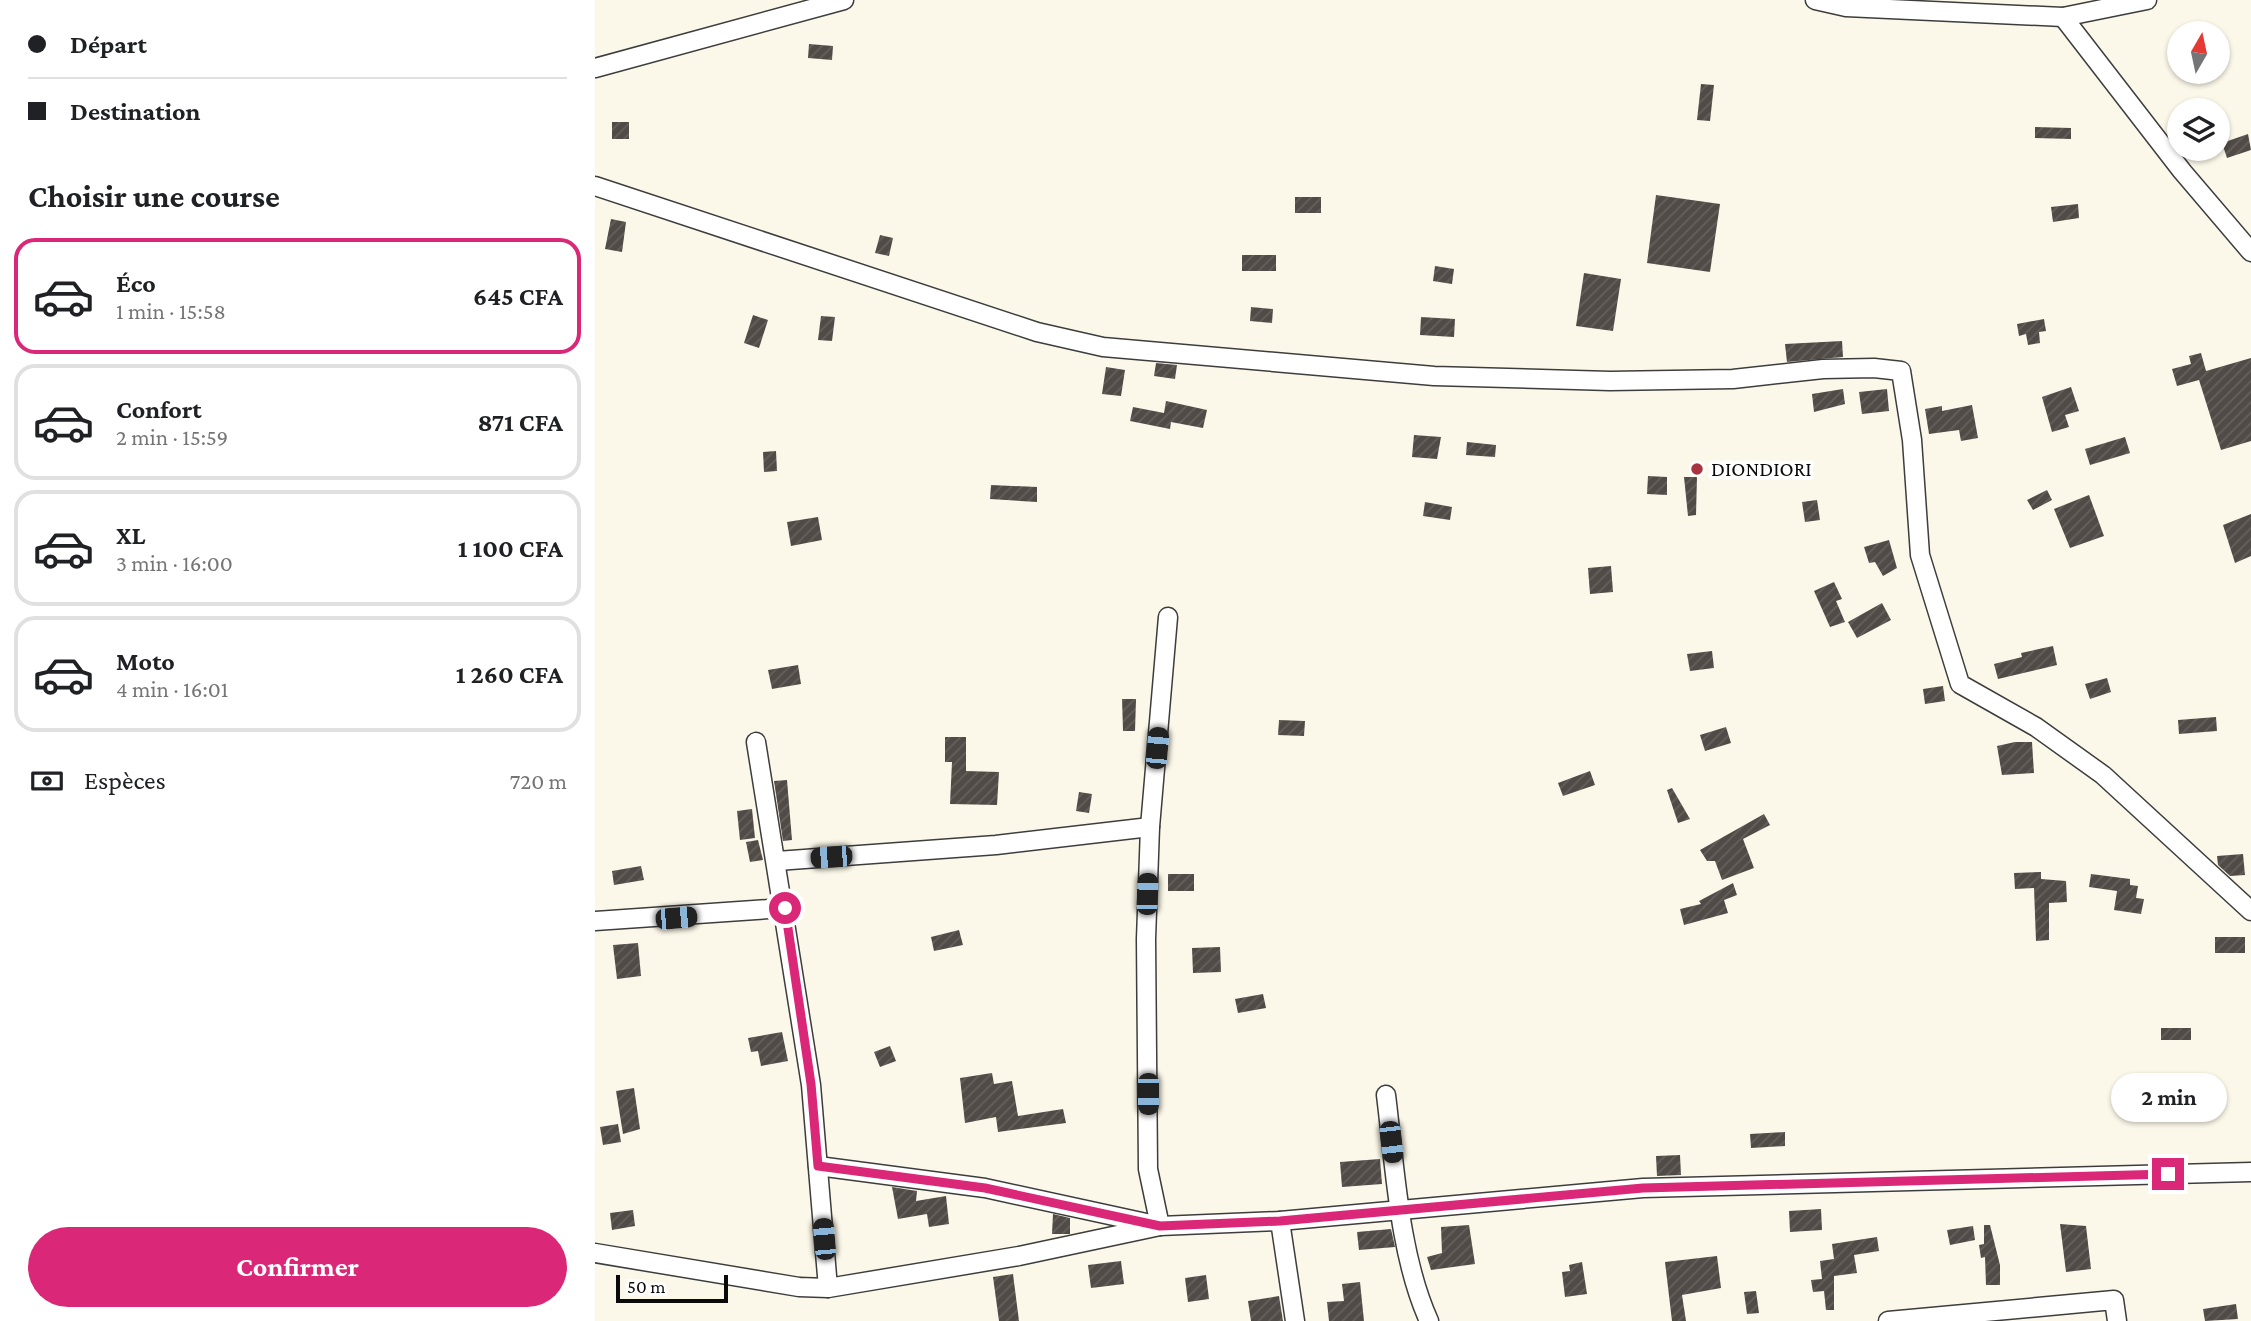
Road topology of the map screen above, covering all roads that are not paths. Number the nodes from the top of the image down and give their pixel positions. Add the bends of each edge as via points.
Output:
1 (844, 0) edge
2 (1815, 0) edge
3 (2147, 0) edge
4 (2063, 17) junction
5 (595, 68) edge
6 (595, 186) edge
7 (2251, 252) edge
8 (1168, 617) dead end
9 (756, 742) dead end
10 (1150, 827) junction
11 (777, 862) junction
12 (785, 908) junction
13 (2251, 911) edge
14 (595, 920) edge
15 (1386, 1096) dead end
16 (818, 1166) junction
17 (2251, 1172) edge
18 (1400, 1211) junction
19 (1280, 1221) junction
20 (1160, 1226) junction
21 (595, 1253) edge
22 (828, 1288) junction
23 (1295, 1321) edge
24 (1429, 1321) edge
25 (1888, 1321) edge
26 (2117, 1321) edge

1 - 5 street
2 - 4 street via 1846,7
3 - 4 street
4 - 7 street
6 - 13 street via 1037,332 1103,347 1434,376 1637,380 1733,379 1823,369 1901,372 1913,440 1920,555 1959,684 2036,727 2103,775
8 - 10 street
9 - 11 street
10 - 11 street via 996,845
10 - 20 street via 1148,1169
11 - 12 street
12 - 14 street
12 - 16 street
15 - 18 street
16 - 20 street via 985,1188
16 - 22 street
17 - 18 street via 1643,1188
18 - 19 street
18 - 24 street via 1420,1302
19 - 20 street
19 - 23 street
20 - 22 street via 886,1281
21 - 22 street
25 - 26 street via 2114,1300

